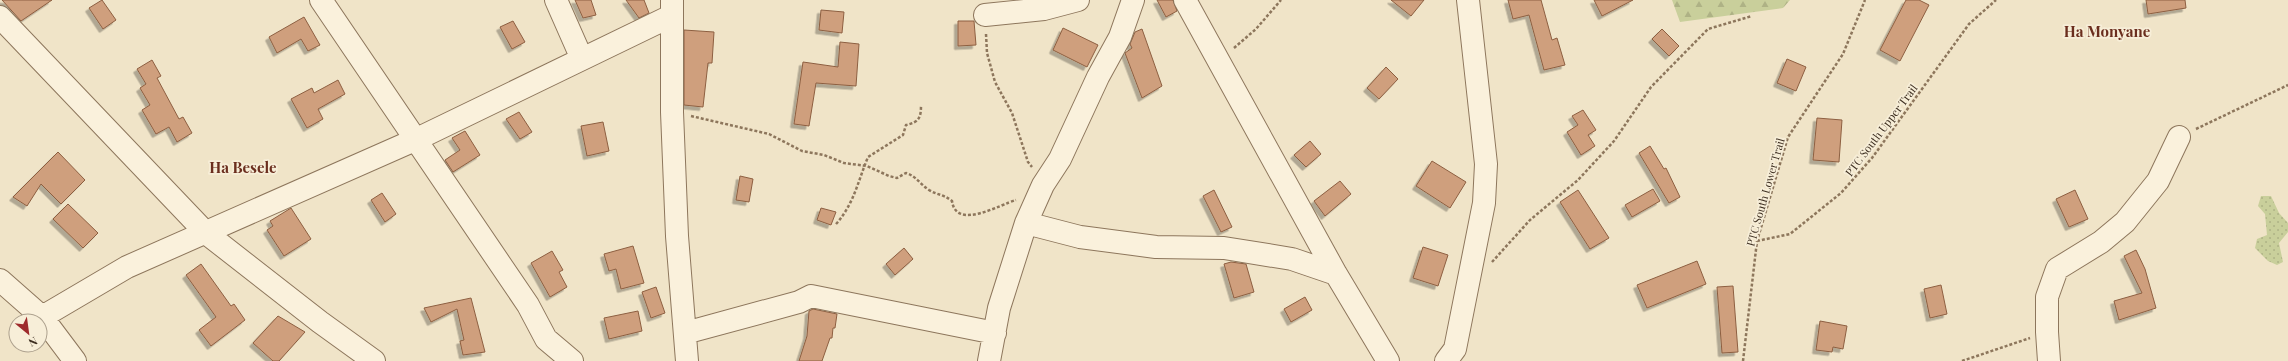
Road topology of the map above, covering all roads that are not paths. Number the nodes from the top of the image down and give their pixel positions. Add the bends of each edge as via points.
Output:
1 (321, 0) edge
2 (556, 0) edge
3 (1078, 0) edge
4 (1133, 0) edge
5 (1185, 0) edge
6 (1468, 0) edge
7 (671, 8) edge
8 (985, 15) road end
9 (0, 17) edge
10 (582, 59) junction
11 (2179, 137) road end
12 (416, 139) junction
13 (1026, 223) junction
14 (206, 233) junction
15 (1336, 274) junction
16 (0, 280) edge
17 (37, 313) edge
18 (48, 314) edge
19 (48, 325) edge
20 (685, 333) junction
21 (995, 333) junction
22 (75, 361) edge
23 (374, 361) edge
24 (572, 361) edge
25 (687, 361) edge
26 (989, 361) edge
27 (1388, 361) edge
28 (1446, 361) edge
29 (2049, 361) edge

1 - 12 street
2 - 10 street
3 - 8 street via 1044,9
4 - 13 street via 1120,37
5 - 15 street
6 - 28 street via 1486,164 1484,202 1455,349
7 - 10 street
7 - 20 street via 677,236
9 - 14 street
10 - 12 street
11 - 29 street via 2158,181 2124,222 2101,242 2057,269 2047,296
12 - 14 street
12 - 24 street via 528,305 546,339
13 - 15 street via 1080,237 1156,246 1224,248 1292,259
13 - 21 street via 999,308
14 - 18 street via 128,267
14 - 23 street
15 - 27 street
16 - 17 street
19 - 22 street
20 - 21 street via 799,302 811,296
20 - 25 street
21 - 26 street

